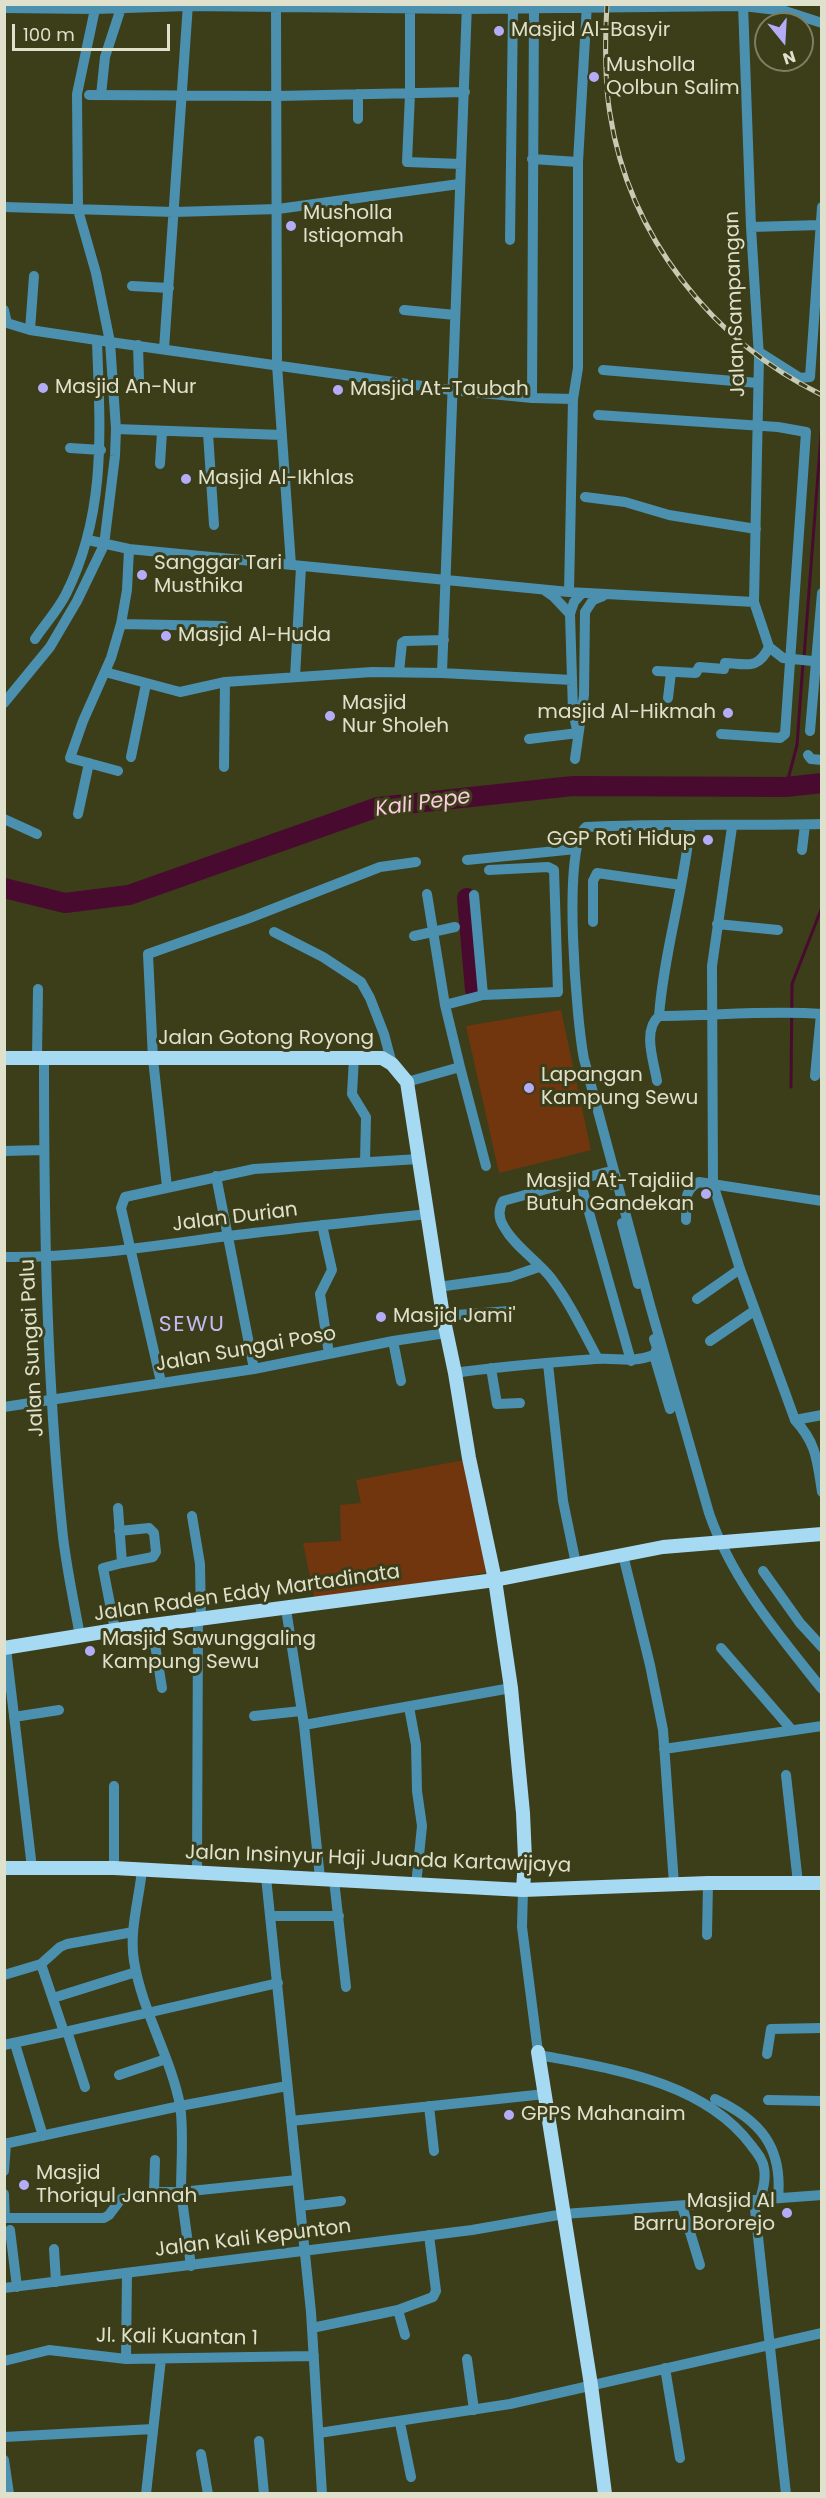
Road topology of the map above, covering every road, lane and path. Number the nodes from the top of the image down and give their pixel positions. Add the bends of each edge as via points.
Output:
1 (188, 5) edge
2 (743, 5) edge
3 (333, 6) edge
4 (407, 6) edge
5 (490, 6) edge
6 (534, 6) edge
7 (587, 6) edge
8 (624, 6) edge
9 (276, 7) junction
10 (467, 7) edge
11 (513, 7) junction
12 (4, 8) edge
13 (122, 8) junction
14 (95, 9) junction
15 (822, 23) edge
16 (465, 92) junction
17 (182, 94) junction
18 (358, 94) junction
19 (410, 94) junction
20 (89, 95) dead end
21 (101, 95) junction
22 (278, 96) junction
23 (358, 119) dead end
24 (532, 159) junction
25 (578, 162) junction
26 (461, 164) junction
27 (459, 184) junction
28 (4, 207) edge
29 (278, 209) junction
30 (78, 210) junction
31 (821, 210) edge
32 (174, 212) junction
33 (820, 225) junction
34 (751, 227) junction
35 (510, 240) dead end
36 (34, 276) dead end
37 (132, 286) dead end
38 (169, 288) junction
39 (4, 310) edge
40 (404, 310) dead end
41 (455, 315) junction
42 (30, 330) junction
43 (97, 341) junction
44 (110, 342) junction
45 (138, 345) junction
46 (164, 349) junction
47 (759, 352) junction
48 (277, 365) junction
49 (603, 370) dead end
50 (139, 379) dead end
51 (758, 383) junction
52 (451, 390) junction
53 (532, 398) junction
54 (573, 399) junction
55 (598, 415) dead end
56 (757, 427) junction
57 (116, 429) junction
58 (162, 432) junction
59 (208, 433) junction
60 (282, 435) junction
61 (70, 448) dead end
62 (101, 450) junction
63 (160, 464) dead end
64 (585, 498) dead end
65 (214, 525) dead end
66 (756, 529) junction
67 (88, 540) junction
68 (104, 545) junction
69 (129, 549) junction
70 (296, 566) junction
71 (447, 579) junction
72 (544, 590) junction
73 (569, 592) junction
74 (582, 593) junction
75 (606, 594) junction
76 (822, 594) edge
77 (754, 602) junction
78 (570, 614) junction
79 (122, 624) junction
80 (224, 626) dead end
81 (35, 639) dead end
82 (444, 640) junction
83 (769, 647) junction
84 (794, 659) junction
85 (817, 662) edge
86 (657, 671) dead end
87 (105, 672) junction
88 (399, 672) junction
89 (442, 673) junction
90 (671, 673) junction
91 (295, 676) junction
92 (572, 680) junction
93 (225, 682) junction
94 (146, 684) junction
95 (668, 698) dead end
96 (4, 703) edge
97 (810, 731) dead end
98 (578, 733) junction
99 (721, 734) dead end
100 (529, 739) dead end
101 (808, 755) dead end
102 (131, 757) dead end
103 (575, 759) dead end
104 (822, 760) edge
105 (89, 763) junction
106 (224, 767) dead end
107 (118, 771) dead end
108 (78, 814) dead end
109 (4, 819) edge
110 (822, 824) edge
111 (805, 825) junction
112 (690, 826) junction
113 (732, 827) junction
114 (37, 834) dead end
115 (576, 849) junction
116 (802, 850) dead end
117 (467, 860) dead end
118 (416, 862) dead end
119 (489, 870) dead end
120 (681, 885) junction
121 (427, 894) dead end
122 (474, 894) dead end
123 (593, 922) dead end
124 (717, 924) junction
125 (455, 927) dead end
126 (778, 930) dead end
127 (274, 932) dead end
128 (433, 932) junction
129 (414, 936) dead end
130 (38, 989) dead end
131 (483, 995) junction
132 (446, 1005) junction
133 (821, 1014) edge
134 (659, 1016) junction
135 (711, 1016) junction
136 (354, 1057) junction
137 (4, 1058) edge
138 (40, 1058) junction
139 (153, 1059) junction
140 (392, 1064) junction
141 (460, 1067) junction
142 (815, 1076) dead end
143 (407, 1082) junction
144 (657, 1082) dead end
145 (44, 1150) junction
146 (4, 1151) edge
147 (419, 1158) junction
148 (365, 1162) junction
149 (486, 1166) dead end
150 (216, 1176) junction
151 (579, 1182) junction
152 (713, 1184) junction
153 (167, 1187) junction
154 (822, 1201) edge
155 (428, 1214) junction
156 (686, 1220) dead end
157 (322, 1225) junction
158 (227, 1237) junction
159 (131, 1250) junction
160 (4, 1257) edge
161 (46, 1258) junction
162 (539, 1267) junction
163 (740, 1269) junction
164 (438, 1287) junction
165 (697, 1299) dead end
166 (509, 1311) dead end
167 (754, 1311) junction
168 (443, 1316) junction
169 (446, 1334) junction
170 (393, 1341) junction
171 (710, 1341) dead end
172 (329, 1354) junction
173 (654, 1355) junction
174 (598, 1359) junction
175 (631, 1361) junction
176 (548, 1364) junction
177 (491, 1368) junction
178 (254, 1369) junction
179 (455, 1373) junction
180 (401, 1381) dead end
181 (161, 1382) junction
182 (53, 1401) junction
183 (520, 1403) dead end
184 (4, 1407) edge
185 (670, 1408) dead end
186 (822, 1415) edge
187 (795, 1420) junction
188 (822, 1492) edge
189 (118, 1508) dead end
190 (192, 1516) dead end
191 (119, 1531) junction
192 (822, 1534) edge
193 (719, 1542) junction
194 (623, 1555) junction
195 (122, 1563) junction
196 (576, 1564) junction
197 (763, 1571) dead end
198 (495, 1580) junction
199 (286, 1608) junction
200 (200, 1619) junction
201 (152, 1626) junction
202 (115, 1630) junction
203 (80, 1636) junction
204 (820, 1641) edge
205 (5, 1648) edge
206 (721, 1648) dead end
207 (162, 1688) dead end
208 (511, 1688) junction
209 (822, 1689) edge
210 (409, 1707) junction
211 (59, 1710) dead end
212 (301, 1711) junction
213 (254, 1716) dead end
214 (14, 1717) junction
215 (304, 1725) junction
216 (822, 1726) edge
217 (791, 1729) junction
218 (664, 1749) junction
219 (786, 1775) dead end
220 (114, 1786) dead end
221 (4, 1868) edge
222 (32, 1868) junction
223 (114, 1868) junction
224 (142, 1870) junction
225 (197, 1873) junction
226 (266, 1876) junction
227 (327, 1879) junction
228 (708, 1883) junction
229 (798, 1883) junction
230 (822, 1883) edge
231 (674, 1884) junction
232 (416, 1885) junction
233 (523, 1890) junction
234 (339, 1913) junction
235 (271, 1916) junction
236 (133, 1932) junction
237 (707, 1935) dead end
238 (41, 1964) junction
239 (136, 1972) junction
240 (4, 1975) edge
241 (278, 1983) junction
242 (346, 1987) dead end
243 (53, 1998) junction
244 (147, 2012) junction
245 (822, 2028) edge
246 (66, 2032) junction
247 (10, 2044) edge
248 (538, 2049) junction
249 (766, 2054) dead end
250 (166, 2060) junction
251 (119, 2075) dead end
252 (287, 2086) junction
253 (85, 2087) dead end
254 (545, 2094) junction
255 (768, 2100) dead end
256 (822, 2101) edge
257 (719, 2105) junction
258 (180, 2106) junction
259 (429, 2106) junction
260 (291, 2121) junction
261 (43, 2136) junction
262 (5, 2144) edge
263 (434, 2151) dead end
264 (767, 2154) junction
265 (155, 2160) dead end
266 (4, 2171) edge
267 (297, 2180) junction
268 (154, 2192) junction
269 (181, 2192) junction
270 (4, 2194) edge
271 (822, 2195) edge
272 (766, 2199) junction
273 (341, 2201) dead end
274 (300, 2206) junction
275 (682, 2206) junction
276 (564, 2214) junction
277 (5, 2218) edge
278 (10, 2230) dead end
279 (429, 2235) junction
280 (54, 2249) dead end
281 (305, 2249) junction
282 (700, 2265) dead end
283 (191, 2266) junction
284 (127, 2273) junction
285 (56, 2282) junction
286 (17, 2287) junction
287 (4, 2288) edge
288 (398, 2310) junction
289 (312, 2328) junction
290 (822, 2333) edge
291 (405, 2335) dead end
292 (769, 2344) junction
293 (314, 2356) junction
294 (126, 2359) junction
295 (161, 2359) junction
296 (467, 2359) dead end
297 (4, 2361) edge
298 (664, 2368) junction
299 (591, 2385) junction
300 (474, 2410) junction
301 (400, 2422) junction
302 (153, 2429) junction
303 (319, 2433) junction
304 (4, 2437) edge
305 (259, 2441) dead end
306 (201, 2454) dead end
307 (680, 2458) dead end
308 (4, 2460) edge
309 (411, 2477) dead end
310 (9, 2493) edge
311 (146, 2493) edge
312 (208, 2493) edge
313 (264, 2493) edge
314 (322, 2493) edge
315 (605, 2493) edge
316 (786, 2493) edge

1 - 9 street
1 - 13 street
1 - 17 street
2 - 8 street
2 - 15 street via 785,11
2 - 34 street, Jalan Sampangan
3 - 4 street
3 - 9 street
4 - 10 street
4 - 19 street
5 - 10 street
5 - 11 street
6 - 7 street
6 - 11 street
6 - 24 street
7 - 8 street
7 - 25 street
9 - 22 street
10 - 16 street
11 - 35 street
12 - 14 street
13 - 14 street
13 - 21 street via 105,57
14 - 30 street via 76,94
16 - 19 street
16 - 26 street
17 - 21 street
17 - 22 street
17 - 32 street
18 - 19 street
18 - 22 street
18 - 23 street
19 - 26 street via 407,162
20 - 21 street
22 - 29 street
24 - 25 street
24 - 53 street
25 - 54 street via 578,368
26 - 27 street
27 - 29 street
27 - 41 street
28 - 30 street
29 - 32 street
29 - 48 street
30 - 32 street
30 - 44 street
31 - 33 street
32 - 38 street
33 - 34 street
33 - 47 street via 810,377 800,378
34 - 47 street, Jalan Sampangan
36 - 42 street
37 - 38 street
38 - 46 street
39 - 42 street via 7,323
40 - 41 street
41 - 52 street
42 - 43 street
43 - 44 street
43 - 62 street
44 - 45 street
44 - 57 street
45 - 46 street
45 - 50 street
46 - 48 street
47 - 51 street, Jalan Sampangan
48 - 52 street
48 - 60 street
49 - 51 street
51 - 56 street, Jalan Sampangan
52 - 53 street
52 - 71 street
53 - 54 street
54 - 73 street
55 - 56 street
56 - 66 street, Jalan Sampangan
56 - 84 street via 801,430 807,435
57 - 58 street
57 - 68 street
58 - 59 street
58 - 63 street
59 - 60 street
59 - 65 street
60 - 70 street
61 - 62 street
62 - 67 street
64 - 66 street via 625,502 669,515
66 - 77 street, Jalan Sampangan
67 - 68 street
67 - 81 street via 64,597
68 - 69 street
68 - 96 street via 50,646
69 - 70 street
69 - 79 street
70 - 71 street
70 - 91 street
71 - 72 street
71 - 82 street
72 - 73 street
72 - 78 street
73 - 74 street
74 - 75 street
74 - 78 street
75 - 77 street
75 - 98 street via 593,600 585,612 584,695
76 - 85 street
77 - 83 street
78 - 92 street
79 - 80 street
79 - 87 street
82 - 88 street via 402,643
82 - 89 street
83 - 84 street via 783,658
83 - 90 street via 764,658 753,664 724,663 724,669 699,667 696,673
84 - 85 street
84 - 99 street via 783,737
85 - 97 street
86 - 90 street
87 - 94 street
87 - 105 street via 70,756
88 - 89 street
88 - 91 street
89 - 92 street
90 - 95 street
91 - 93 street
92 - 98 street
93 - 94 street via 180,692
93 - 106 street
94 - 102 street
98 - 100 street
98 - 103 street
101 - 104 street
105 - 107 street
105 - 108 street
109 - 114 street
110 - 111 street
111 - 113 street
111 - 116 street
112 - 113 street
112 - 115 street via 586,826
112 - 120 street
113 - 124 street
115 - 117 street
115 - 193 street via 576,992 584,1059
118 - 139 street via 380,867 247,920 149,953
119 - 131 street via 554,870 558,992
120 - 123 street via 597,873 592,881
120 - 134 street via 668,944
121 - 128 street
122 - 131 street
124 - 126 street
124 - 135 street
125 - 128 street
127 - 140 street via 361,982 384,1034
128 - 129 street
128 - 132 street
130 - 138 street, Jalan Sungai Palu
131 - 132 street
132 - 141 street
133 - 135 street
133 - 142 street
134 - 135 street
134 - 144 street via 653,1021 650,1044
135 - 152 street
136 - 139 main road, Jalan Gotong Royong
136 - 140 main road, Jalan Gotong Royong via 382,1058
136 - 148 street via 352,1094 366,1117
137 - 138 main road, Jalan Gotong Royong
138 - 139 main road, Jalan Gotong Royong
138 - 145 street, Jalan Sungai Palu
139 - 153 street
140 - 143 main road, Jalan Gotong Royong
141 - 143 street
141 - 149 street
143 - 147 main road
145 - 146 street
145 - 161 street, Jalan Sungai Palu
147 - 148 street
147 - 155 main road
148 - 150 street via 254,1169
150 - 153 street
150 - 158 street
151 - 162 street via 503,1201 499,1207 504,1228
151 - 173 street via 607,1172 657,1348
151 - 175 street
152 - 154 street
152 - 156 street via 699,1182 689,1187
152 - 163 street
153 - 159 street via 125,1197 121,1202
155 - 157 street, Jalan Durian
155 - 164 main road
157 - 158 street, Jalan Durian
157 - 172 street via 332,1270 320,1294
158 - 159 street, Jalan Durian
158 - 178 street
159 - 161 street, Jalan Durian
159 - 181 street
160 - 161 street, Jalan Durian
161 - 182 street, Jalan Sungai Palu
162 - 164 street via 510,1277
162 - 174 street via 566,1298
163 - 165 street
163 - 167 street
164 - 168 main road
166 - 168 street
167 - 171 street
167 - 187 street
168 - 169 main road
169 - 170 street, Jalan Sungai Poso
169 - 179 main road
170 - 172 street, Jalan Sungai Poso
170 - 180 street
172 - 178 street, Jalan Sungai Poso
173 - 175 street
173 - 185 street
174 - 175 street
174 - 176 street
176 - 177 street
176 - 196 street via 563,1501
177 - 179 street
177 - 183 street via 497,1404
178 - 181 street, Jalan Sungai Poso
179 - 198 main road
181 - 182 street, Jalan Sungai Poso
182 - 184 street, Jalan Sungai Poso
182 - 203 street, Jalan Sungai Palu via 64,1539
186 - 187 street
187 - 188 street via 816,1449
189 - 191 street
190 - 200 street via 200,1564
191 - 195 street
191 - 195 street via 149,1528 154,1533 156,1552 153,1557
192 - 193 main road, Jalan Raden Eddy Martadinata
193 - 194 main road, Jalan Raden Eddy Martadinata
193 - 209 street via 740,1581
194 - 196 main road, Jalan Raden Eddy Martadinata
194 - 218 street via 650,1665
195 - 202 street via 103,1568
196 - 198 main road, Jalan Raden Eddy Martadinata
197 - 204 street via 800,1623
198 - 199 main road, Jalan Raden Eddy Martadinata
198 - 208 main road
199 - 200 main road, Jalan Raden Eddy Martadinata
199 - 212 street
200 - 201 main road, Jalan Raden Eddy Martadinata
200 - 225 street
201 - 202 main road, Jalan Raden Eddy Martadinata
201 - 207 street
202 - 203 main road, Jalan Raden Eddy Martadinata
203 - 205 main road, Jalan Raden Eddy Martadinata
205 - 214 street
206 - 217 street
208 - 210 street
208 - 233 main road via 523,1813
210 - 215 street
210 - 232 street via 422,1826
211 - 214 street
212 - 213 street
212 - 215 street
214 - 222 street
215 - 227 street
216 - 217 street
217 - 218 street
218 - 231 street
219 - 229 street
220 - 223 street
221 - 222 main road, Jalan Insinyur Haji Juanda Kartawijaya
222 - 223 main road, Jalan Insinyur Haji Juanda Kartawijaya
223 - 224 main road, Jalan Insinyur Haji Juanda Kartawijaya
224 - 225 main road, Jalan Insinyur Haji Juanda Kartawijaya
224 - 236 street
225 - 226 main road, Jalan Insinyur Haji Juanda Kartawijaya
226 - 227 main road, Jalan Insinyur Haji Juanda Kartawijaya
226 - 235 street
227 - 232 main road, Jalan Insinyur Haji Juanda Kartawijaya
227 - 234 street via 337,1897
228 - 229 main road, Jalan Insinyur Haji Juanda Kartawijaya
228 - 231 main road, Jalan Insinyur Haji Juanda Kartawijaya
228 - 237 street
229 - 230 main road, Jalan Insinyur Haji Juanda Kartawijaya
231 - 233 main road, Jalan Insinyur Haji Juanda Kartawijaya
232 - 233 main road, Jalan Insinyur Haji Juanda Kartawijaya
233 - 248 street via 522,1927
234 - 235 street
234 - 242 street
235 - 241 street
236 - 238 street via 67,1944
236 - 239 street
238 - 240 street
238 - 243 street
239 - 243 street
239 - 244 street
241 - 244 street
241 - 252 street
243 - 246 street
244 - 246 street
244 - 250 street
245 - 249 street via 771,2029
246 - 247 street
246 - 253 street
247 - 261 street
248 - 254 main road
248 - 257 street via 614,2069
250 - 251 street
250 - 258 street
252 - 258 street
252 - 260 street
254 - 259 street
254 - 276 main road
255 - 256 street
257 - 264 street via 733,2125
257 - 264 street via 751,2123
258 - 261 street
258 - 269 street
259 - 260 street
259 - 263 street
260 - 267 street
261 - 262 street
262 - 266 street
264 - 272 street
264 - 272 street via 780,2175
265 - 268 street
267 - 269 street
267 - 274 street
268 - 269 street
268 - 277 street via 122,2199 104,2218
269 - 283 street
270 - 277 street
271 - 272 street, Jalan Kali Kepunton
272 - 275 street, Jalan Kali Kepunton
272 - 292 street
273 - 274 street
274 - 281 street
275 - 276 street, Jalan Kali Kepunton
275 - 282 street
276 - 279 street, Jalan Kali Kepunton
276 - 299 main road
278 - 286 street
279 - 281 street, Jalan Kali Kepunton
279 - 288 street via 436,2294
280 - 285 street
281 - 283 street, Jalan Kali Kepunton
281 - 289 street
283 - 284 street, Jalan Kali Kepunton
284 - 285 street, Jalan Kali Kepunton
284 - 294 street
285 - 286 street, Jalan Kali Kepunton
286 - 287 street, Jalan Kali Kepunton
288 - 289 street
288 - 291 street
289 - 293 street
290 - 292 street
292 - 298 street
292 - 316 street
293 - 295 street, Jl. Kali Kuantan 1
293 - 303 street
294 - 295 street, Jl. Kali Kuantan 1
294 - 297 street, Jl. Kali Kuantan 1 via 49,2350
295 - 302 street
296 - 300 street
298 - 299 street
298 - 307 street
299 - 300 street
299 - 315 main road
300 - 301 street
301 - 303 street
301 - 309 street
302 - 304 street
302 - 311 street
303 - 314 street
305 - 313 street
306 - 312 street
308 - 310 street

